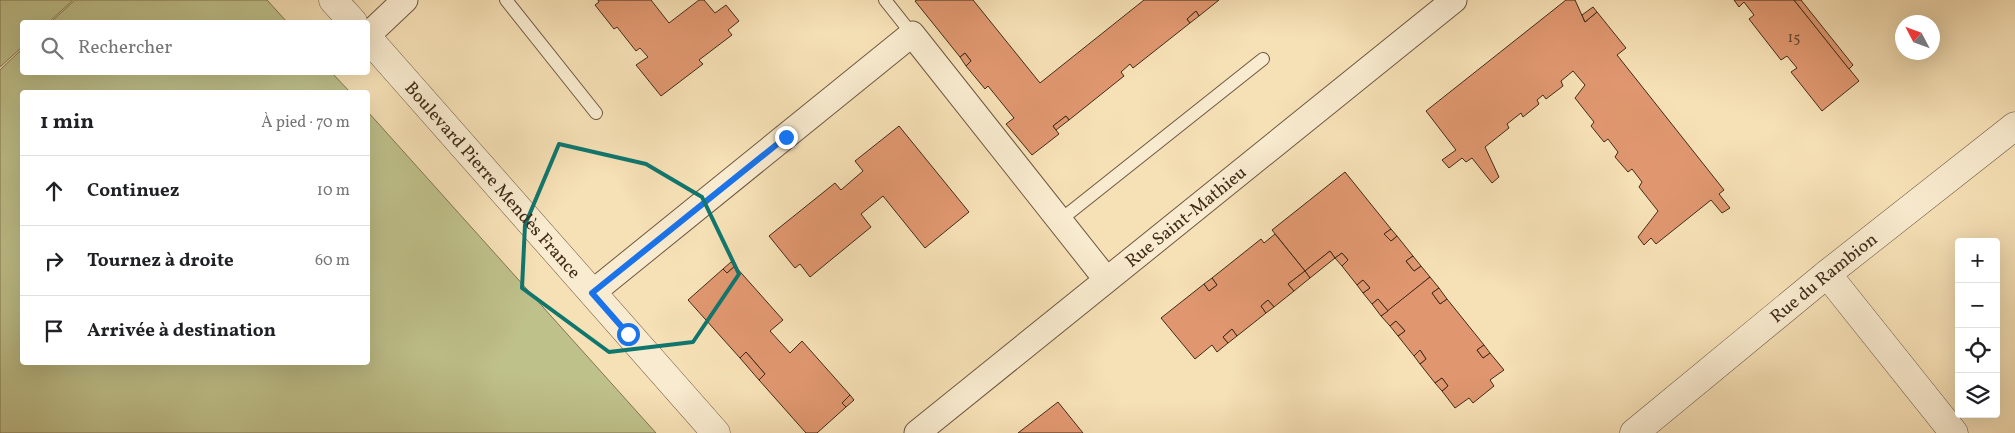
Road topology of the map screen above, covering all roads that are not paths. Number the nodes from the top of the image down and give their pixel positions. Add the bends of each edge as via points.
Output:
1 (333, 0) edge
2 (405, 0) edge
3 (506, 0) edge
4 (884, 0) edge
5 (1454, 0) edge
6 (351, 20) edge
7 (912, 34) junction
8 (370, 35) edge
9 (370, 39) edge
10 (1262, 59) dead end
11 (596, 113) dead end
12 (2015, 126) edge
13 (1059, 221) junction
14 (1827, 274) junction
15 (1106, 279) junction
16 (592, 293) junction
17 (716, 433) edge
18 (917, 433) edge
19 (1634, 433) edge
20 (1954, 433) edge

1 - 6 street
2 - 8 street
3 - 11 lane
4 - 7 lane
5 - 15 street, Rue Saint-Mathieu
7 - 13 street
7 - 16 street
9 - 16 street, Boulevard Pierre Mendès France
10 - 13 lane
12 - 14 street, Rue du Rambion
13 - 15 street
14 - 19 street, Rue du Rambion
14 - 20 street
15 - 18 street, Rue Saint-Mathieu
16 - 17 street, Boulevard Pierre Mendès France

